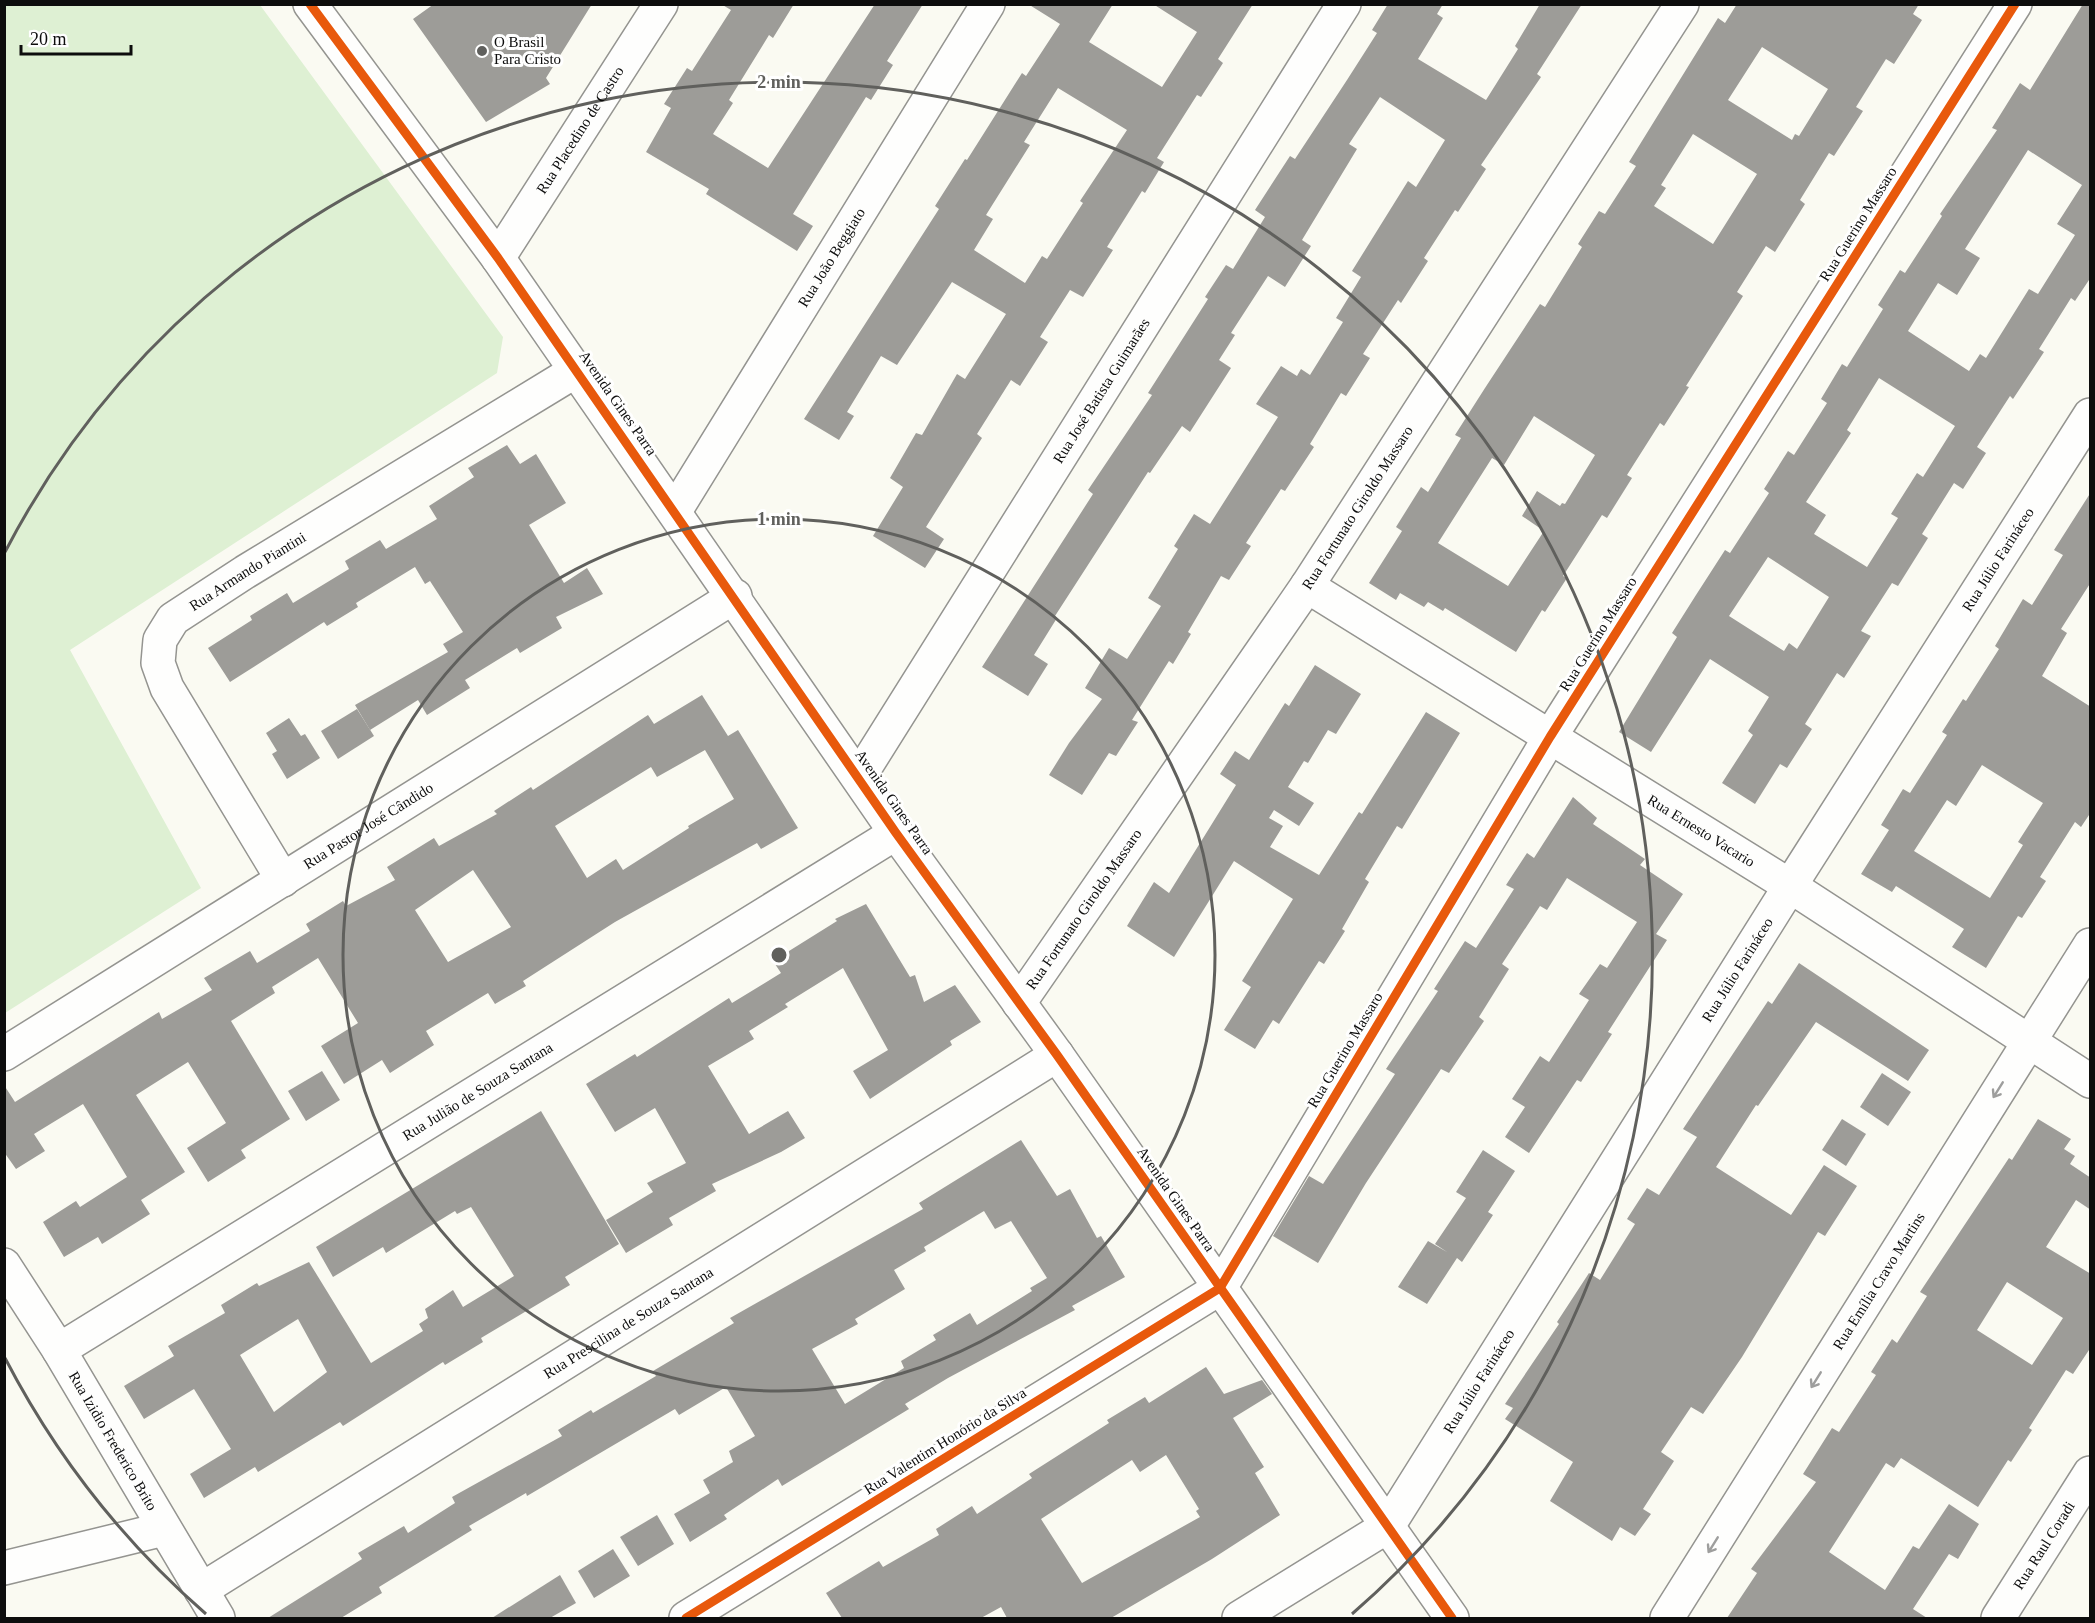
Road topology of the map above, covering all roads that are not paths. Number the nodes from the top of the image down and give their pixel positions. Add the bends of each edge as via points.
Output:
1 (661, 4) edge
2 (988, 4) edge
3 (1344, 4) edge
4 (1682, 4) edge
5 (2014, 4) edge
6 (319, 9) edge
7 (498, 258) junction
8 (577, 370) junction
9 (2091, 415) edge
10 (675, 511) junction
11 (1306, 586) junction
12 (735, 596) junction
13 (1550, 737) junction
14 (859, 777) junction
15 (896, 833) junction
16 (283, 880) junction
17 (1790, 886) junction
18 (2091, 945) edge
19 (1019, 1003) junction
20 (2029, 1041) junction
21 (4, 1054) edge
22 (1057, 1055) junction
23 (2091, 1081) edge
24 (4, 1265) edge
25 (1220, 1288) junction
26 (59, 1350) junction
27 (2091, 1473) edge
28 (1388, 1526) junction
29 (164, 1529) junction
30 (4, 1568) edge
31 (201, 1590) junction
32 (218, 1618) edge
33 (686, 1618) edge
34 (1239, 1618) edge
35 (1452, 1618) edge
36 (1667, 1618) edge
37 (1998, 1618) edge

1 - 7 street, Rua Placedino de Castro
2 - 10 street, Rua João Beggiato
3 - 14 street, Rua José Batista Guimarães
4 - 11 street, Rua Fortunato Giroldo Massaro
5 - 13 street, Rua Guerino Massaro
6 - 7 street, Avenida Gines Parra
7 - 8 street, Avenida Gines Parra
8 - 10 street, Avenida Gines Parra
8 - 16 street, Rua Armando Piantini via 244,572 173,619 160,640 158,663 167,688
9 - 17 street, Rua Júlio Farináceo
10 - 12 street, Avenida Gines Parra
11 - 13 street, Rua Ernesto Vacario
11 - 19 street, Rua Fortunato Giroldo Massaro
12 - 14 street, Avenida Gines Parra
12 - 16 street, Rua Pastor José Cândido
13 - 17 street, Rua Ernesto Vacario
13 - 25 street, Rua Guerino Massaro
14 - 15 street, Avenida Gines Parra
15 - 19 street, Avenida Gines Parra
15 - 26 street, Rua Julião de Souza Santana
16 - 21 street, Rua Pastor José Cândido
17 - 20 street, Rua Ernesto Vacario
17 - 28 street, Rua Júlio Farináceo
18 - 20 street, Rua Emília Cravo Martins
19 - 22 street, Avenida Gines Parra
20 - 23 street, Rua Ernesto Vacario
20 -> 36 street, Rua Emília Cravo Martins
22 - 25 street, Avenida Gines Parra
22 - 31 street, Rua Prescilina de Souza Santana
24 - 26 street, Rua Izidio Frederico Brito
25 - 28 street, Avenida Gines Parra
25 - 33 street, Rua Valentim Honório da Silva
26 - 29 street, Rua Izidio Frederico Brito
27 - 37 street, Rua Raul Coradi
28 - 34 street
28 - 35 street, Avenida Gines Parra
29 - 30 street
29 - 31 street, Rua Izidio Frederico Brito
31 - 32 street, Rua Izidio Frederico Brito

